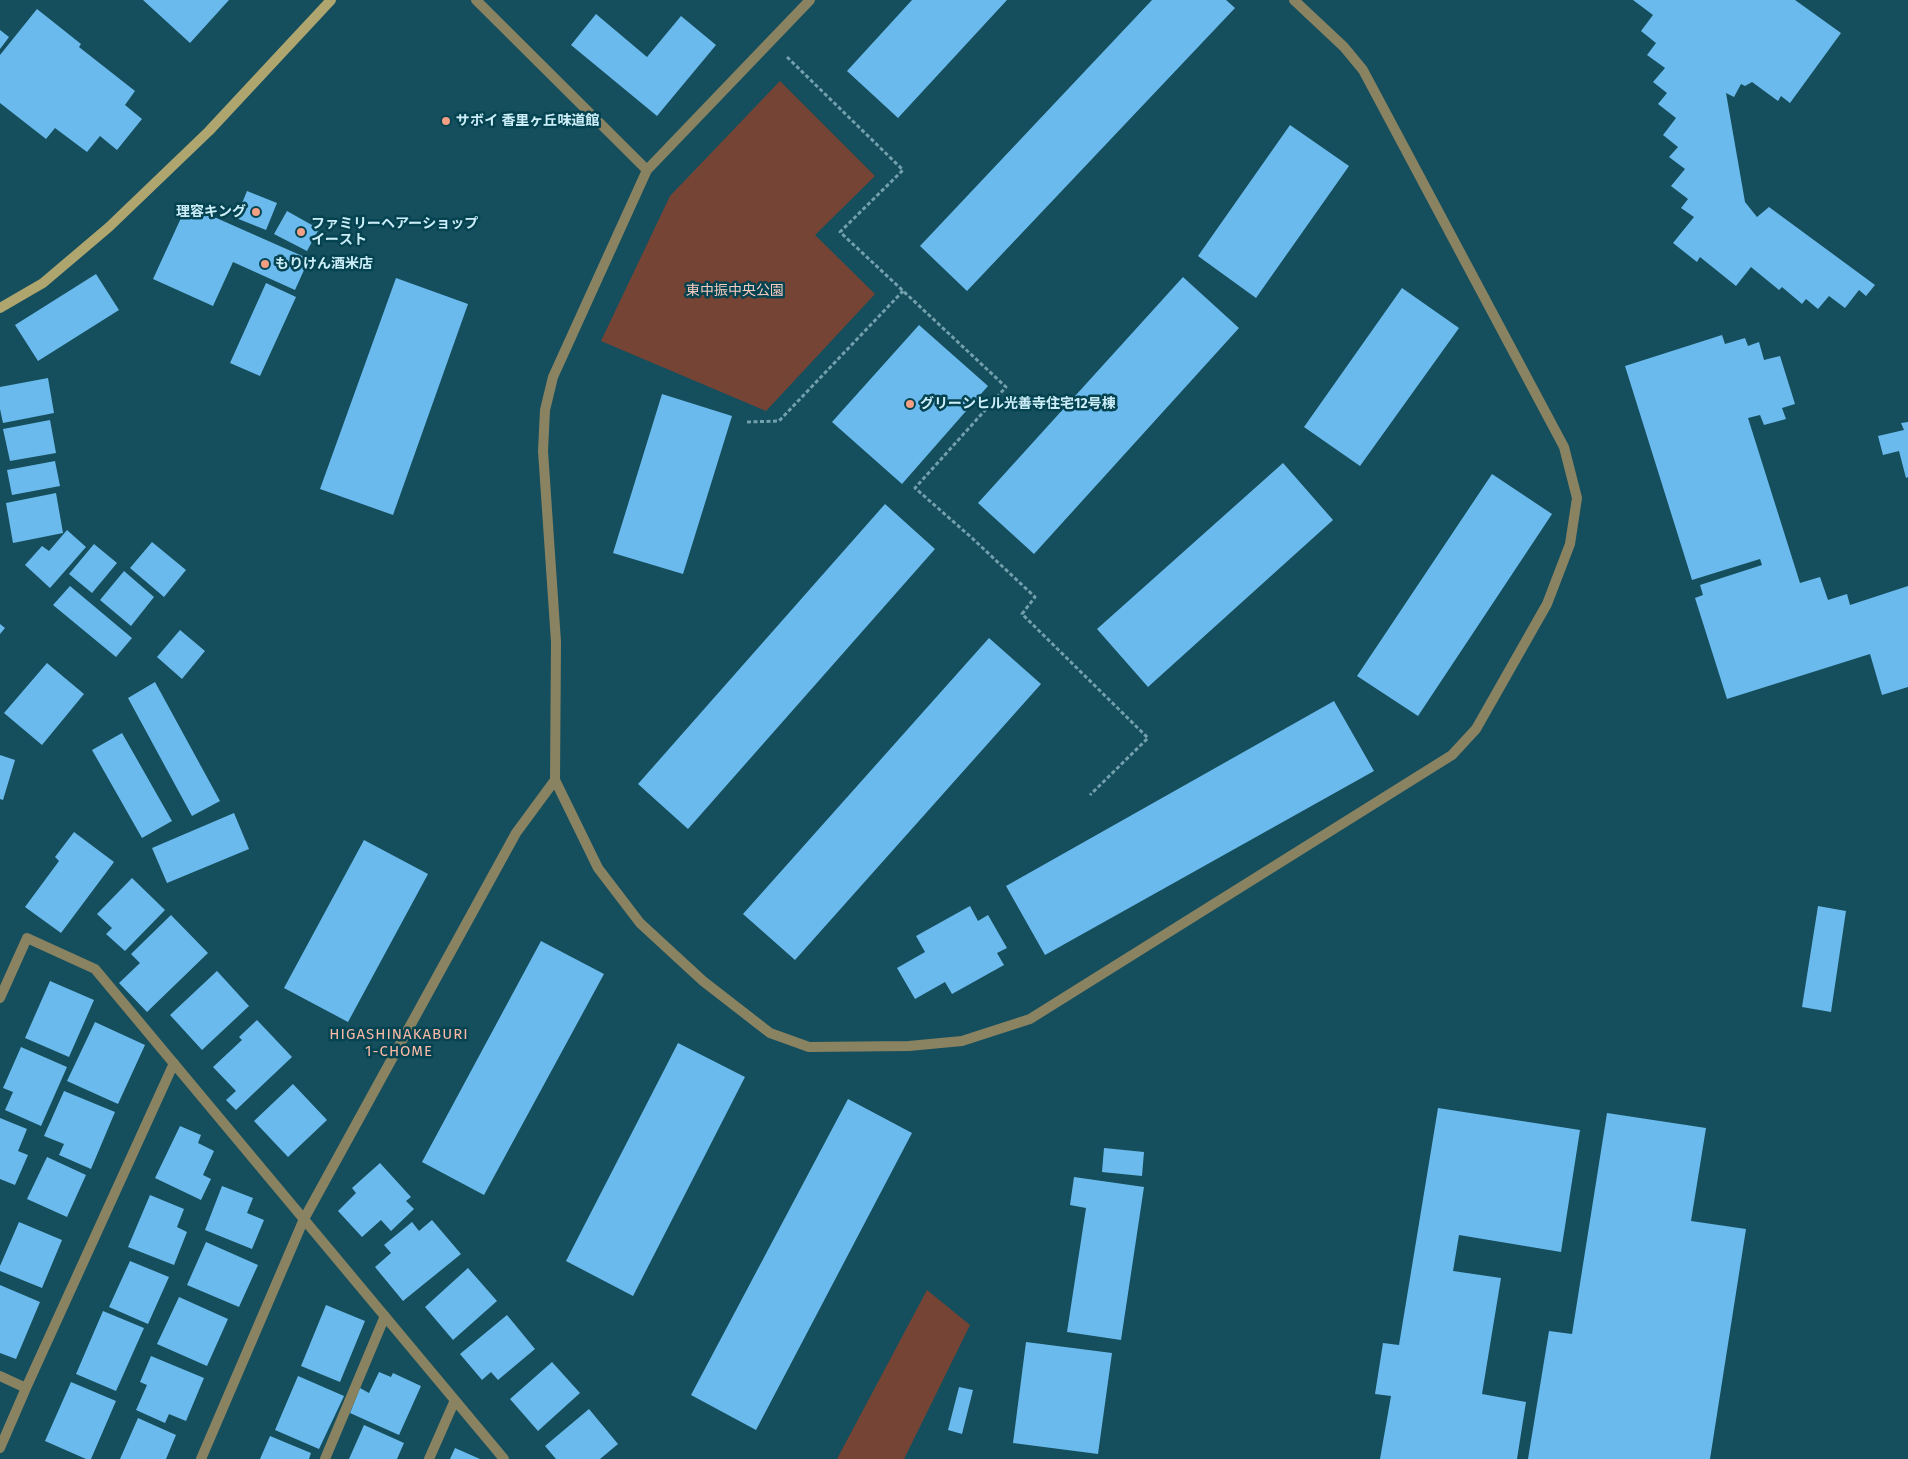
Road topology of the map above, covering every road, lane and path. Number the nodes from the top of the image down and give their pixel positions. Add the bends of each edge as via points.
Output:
1 (331, 0) edge
2 (476, 0) edge
3 (810, 0) edge
4 (1294, 0) edge
5 (770, 40) junction
6 (647, 170) junction
7 (903, 291) junction
8 (0, 308) edge
9 (747, 422) dead end
10 (555, 780) junction
11 (1090, 795) dead end
12 (0, 998) edge
13 (174, 1063) junction
14 (304, 1220) junction
15 (385, 1316) junction
16 (0, 1376) edge
17 (26, 1388) junction
18 (455, 1400) junction
19 (0, 1448) edge
20 (201, 1459) edge
21 (325, 1459) edge
22 (429, 1459) edge
23 (504, 1459) edge

1 - 8 street via 209,131 109,227 43,283
2 - 6 street
3 - 5 street
4 - 10 street via 1344,47 1363,70 1564,447 1578,498 1570,544 1547,604 1476,729 1452,755 1030,1019 962,1041 909,1046 809,1047 770,1033 703,981 640,923 598,868
5 - 6 street
5 - 7 path via 903,170 840,232
6 - 10 street via 553,377 545,410 543,451 556,642
7 - 9 path via 779,421
7 - 11 path via 1006,388 915,488 1035,597 1022,614 1148,738
10 - 14 street via 516,833
12 - 13 street via 27,938 95,969
13 - 14 street
13 - 17 street
14 - 15 street
14 - 20 street
15 - 18 street
15 - 21 street
16 - 17 street
17 - 19 street
18 - 22 street
18 - 23 street

